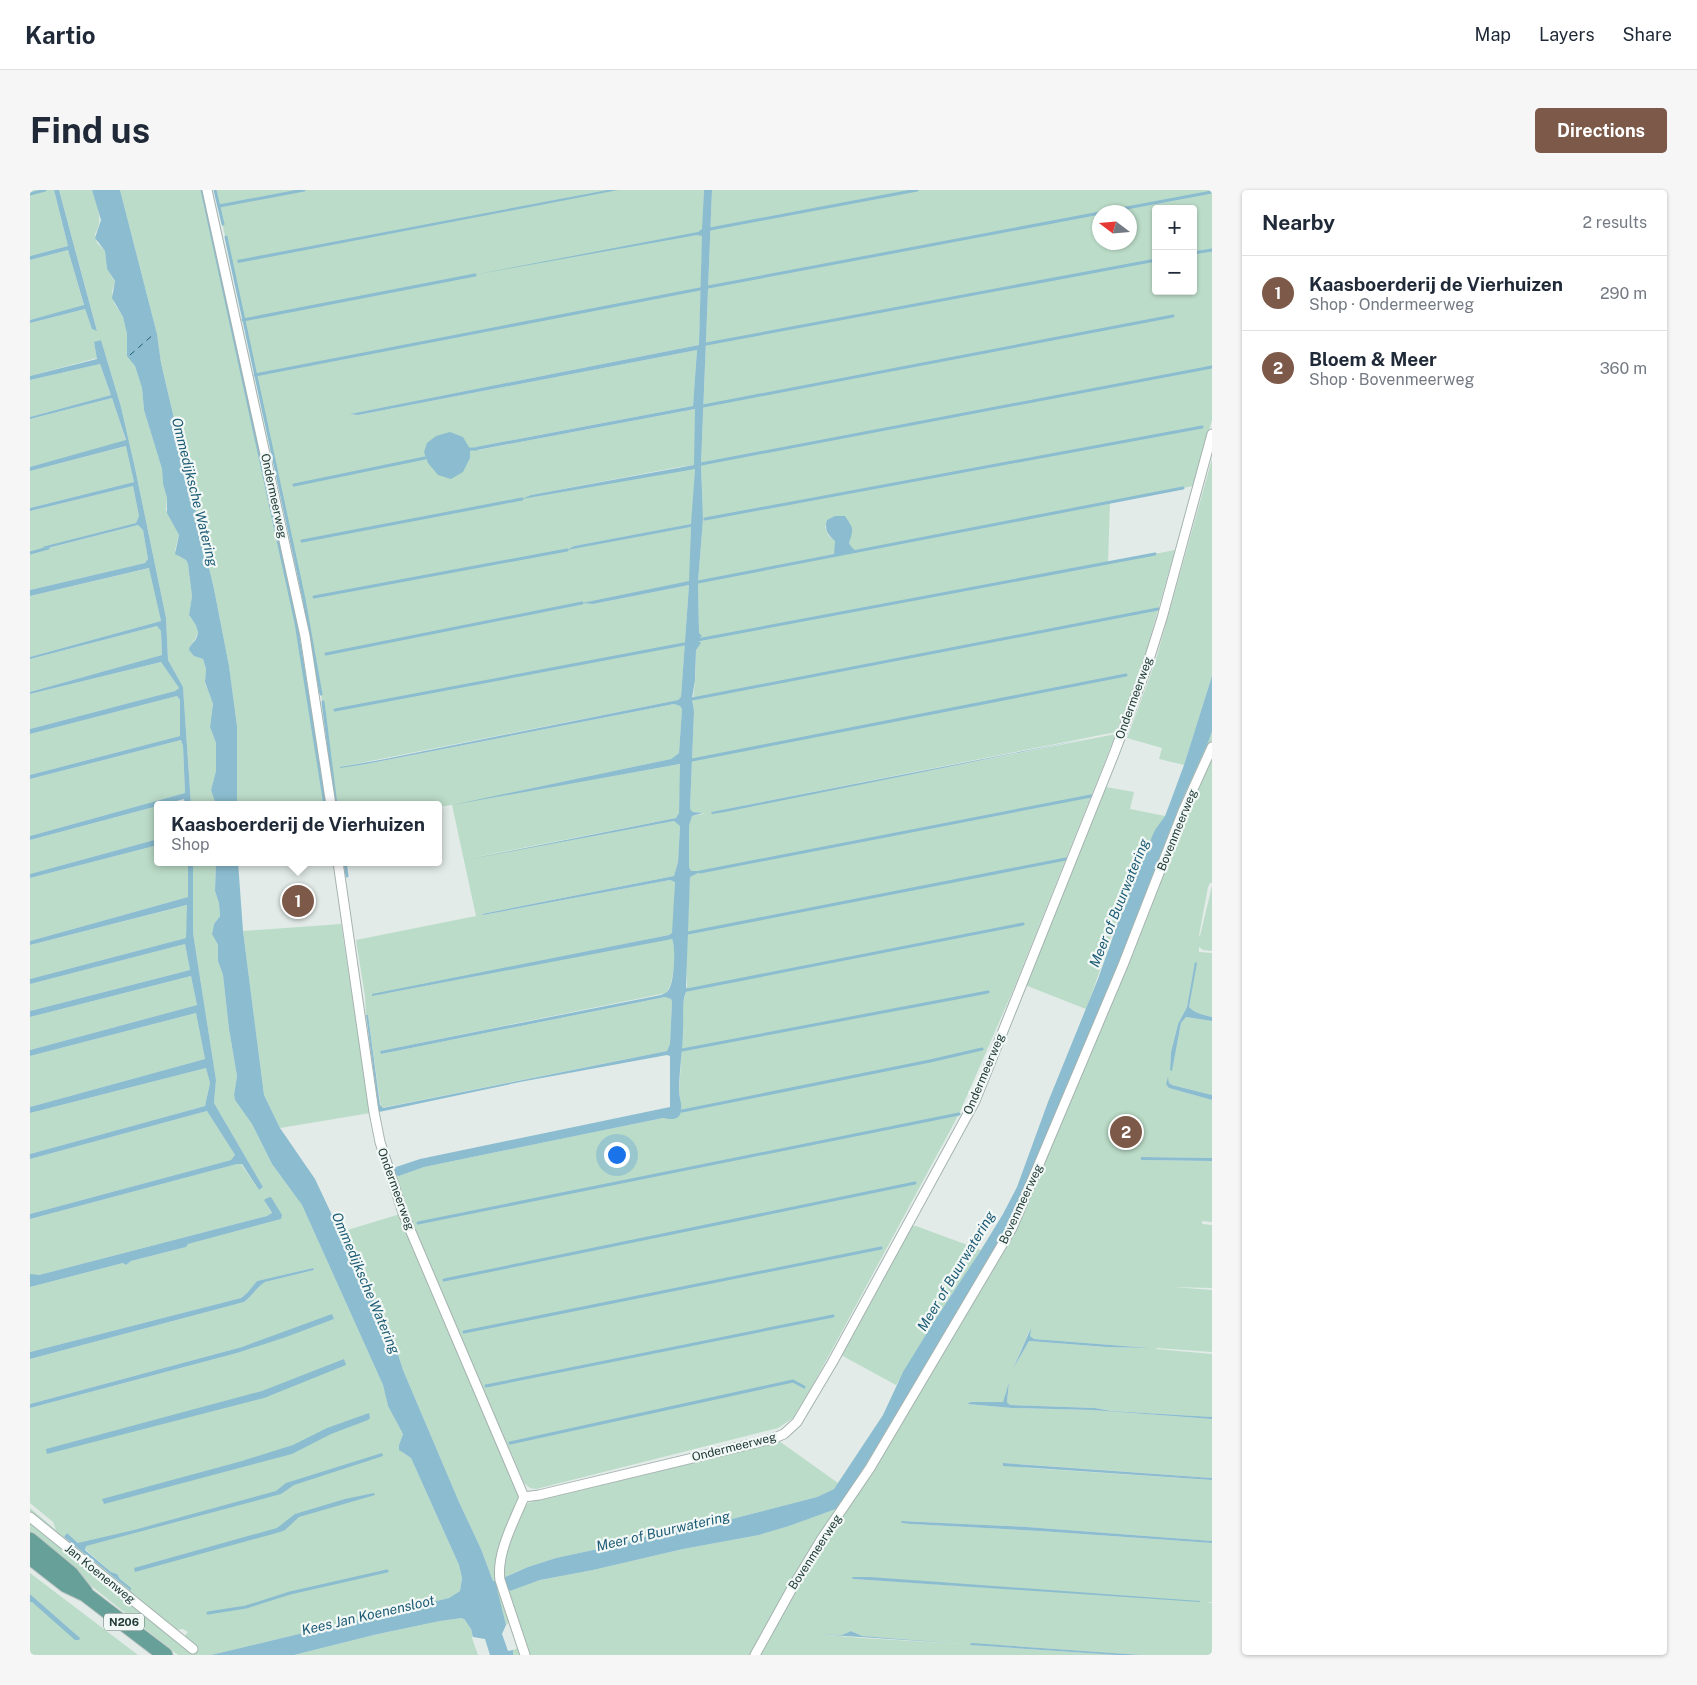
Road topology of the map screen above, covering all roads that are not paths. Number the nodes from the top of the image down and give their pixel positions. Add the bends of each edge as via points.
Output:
1 (207, 190) edge
2 (1212, 434) edge
3 (1212, 748) edge
4 (329, 801) edge
5 (339, 866) edge
6 (524, 1496) junction
7 (30, 1517) edge
8 (30, 1540) edge
9 (30, 1557) edge
10 (86, 1594) junction
11 (193, 1649) dead end
12 (163, 1653) edge
13 (525, 1655) edge
14 (755, 1655) edge

1 - 4 street, Ondermeerweg via 305,636
2 - 6 street, Ondermeerweg via 1146,669 975,1101 797,1422 784,1434 772,1439
3 - 14 street, Bovenmeerweg via 1012,1228 870,1468 820,1540
5 - 6 street, Ondermeerweg via 380,1142 403,1212
6 - 13 street via 498,1570
7 - 11 street, Jan Koenenweg
8 - 10 main road, Jan Koenenweg / N206 via 71,1574
9 - 10 main road, Jan Koenenweg / N206 via 66,1585
10 - 12 main road, Jan Koenenweg / N206

